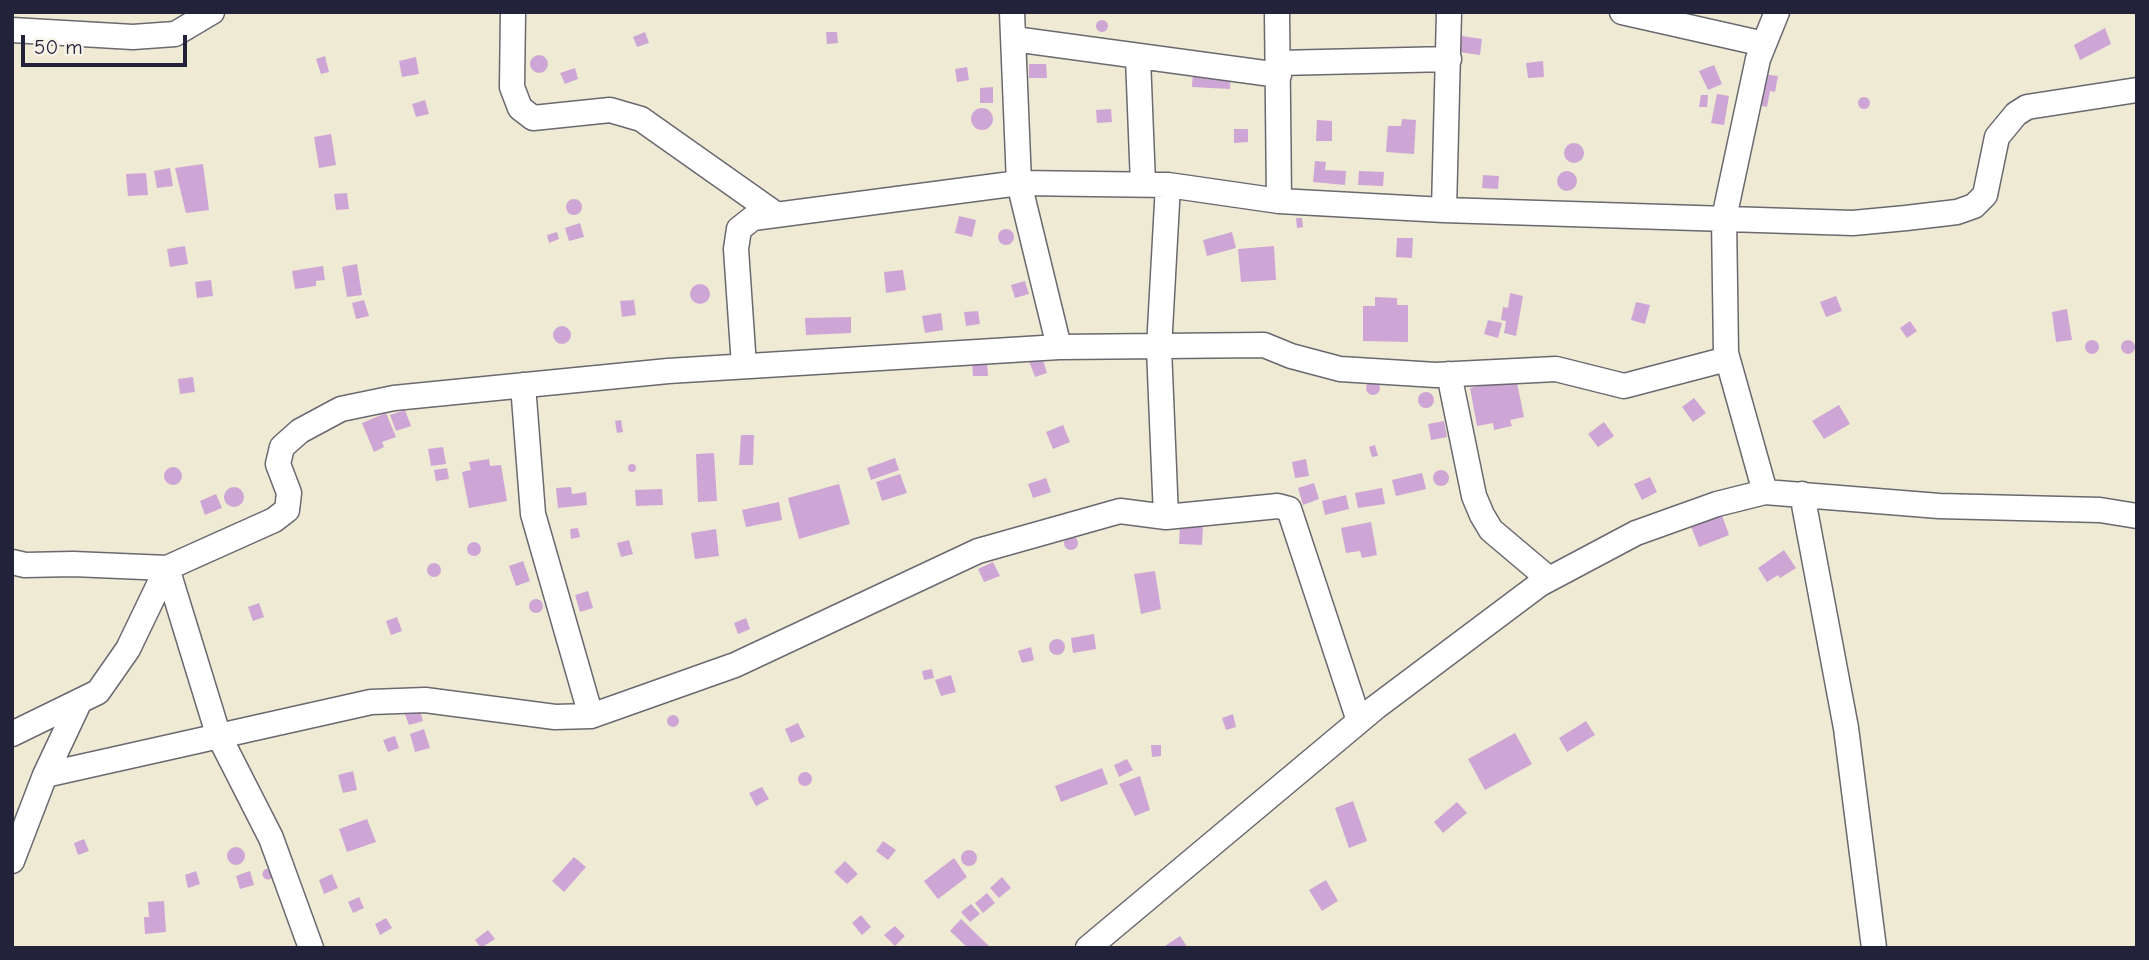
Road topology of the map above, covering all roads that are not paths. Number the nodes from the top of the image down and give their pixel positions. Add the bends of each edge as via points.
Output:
1 (212, 12) edge
2 (513, 12) edge
3 (1012, 12) edge
4 (1277, 12) edge
5 (1449, 12) edge
6 (1622, 12) edge
7 (1777, 12) edge
8 (12, 30) edge
9 (1014, 39) junction
10 (1764, 44) junction
11 (1138, 58) junction
12 (1449, 59) junction
13 (1279, 69) junction
14 (2137, 90) edge
15 (1019, 183) junction
16 (1143, 184) junction
17 (1168, 185) junction
18 (1279, 201) junction
19 (1444, 210) junction
20 (778, 215) junction
21 (1724, 218) junction
22 (1059, 347) junction
23 (1159, 348) junction
24 (1727, 359) junction
25 (744, 366) junction
26 (1449, 374) junction
27 (523, 385) junction
28 (1765, 492) junction
29 (1802, 494) junction
30 (2137, 516) edge
31 (1166, 517) junction
32 (12, 562) edge
33 (167, 568) junction
34 (1549, 579) junction
35 (78, 705) junction
36 (591, 716) junction
37 (1359, 721) junction
38 (12, 734) edge
39 (218, 734) junction
40 (45, 775) junction
41 (12, 861) edge
42 (311, 948) edge
43 (1088, 948) edge
44 (1874, 948) edge

1 - 8 street via 175,34 133,37
2 - 20 street via 512,87 520,108 533,118 610,110 640,120
3 - 9 street
4 - 13 street
5 - 12 street
6 - 10 street
7 - 10 street
9 - 11 street
9 - 15 street
10 - 21 street
11 - 13 street
11 - 16 street
12 - 13 street
12 - 19 street
13 - 18 street
14 - 21 street via 2041,102 2016,114 1997,136 1985,195 1958,212 1853,223
15 - 16 street
15 - 20 street
15 - 22 street
16 - 17 street
17 - 18 street
17 - 23 street
18 - 19 street
19 - 21 street
20 - 25 street via 753,218 739,229 736,249
21 - 24 street
22 - 23 street
22 - 25 street
23 - 26 street via 1264,345 1340,369
23 - 31 street
24 - 26 street via 1624,386 1556,369
24 - 28 street
25 - 27 street
26 - 34 street via 1482,515 1491,530
27 - 33 street via 394,398 341,409 282,447 278,464 289,493 287,510
27 - 36 street via 533,514
28 - 29 street
28 - 34 street via 1636,533
29 - 30 street via 1939,506 2100,510
29 - 44 street via 1846,728
31 - 36 street via 1114,512 978,551 735,665
31 - 37 street via 1278,506 1289,509
32 - 33 street
33 - 35 street via 113,675 99,692
33 - 39 street
34 - 37 street
35 - 38 street
35 - 40 street
36 - 39 street via 555,718 425,700 371,702
37 - 43 street
39 - 40 street
39 - 42 street via 271,838
40 - 41 street

